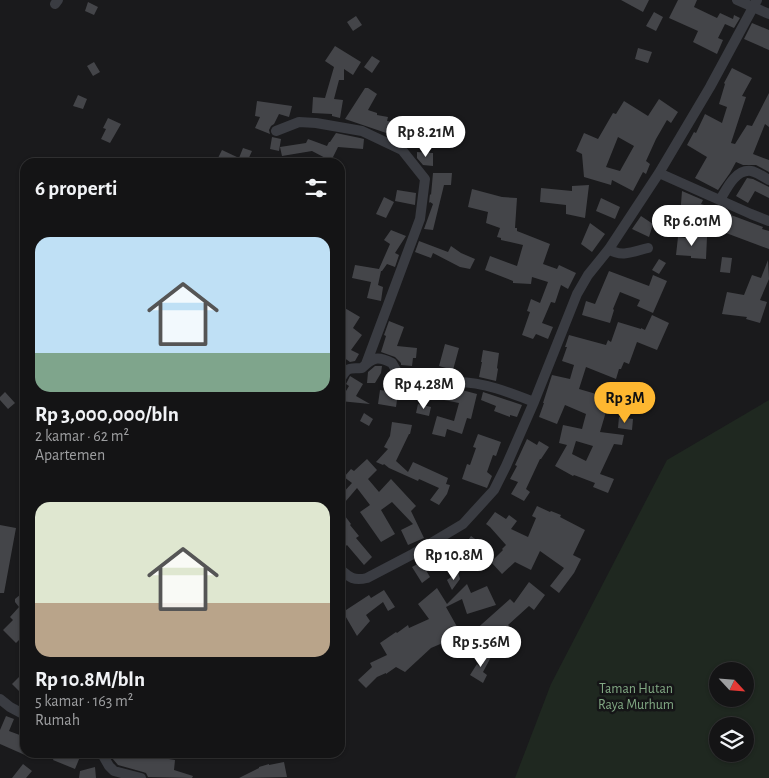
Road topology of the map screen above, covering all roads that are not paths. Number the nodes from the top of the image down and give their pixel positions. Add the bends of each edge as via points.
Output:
1 (737, 0) edge
2 (755, 3) edge
3 (768, 11) edge
4 (276, 131) dead end
5 (659, 173) junction
6 (769, 180) edge
7 (720, 200) junction
8 (769, 221) edge
9 (648, 248) dead end
10 (609, 249) junction
11 (366, 364) junction
12 (345, 370) edge
13 (534, 402) junction
14 (345, 573) edge
15 (0, 699) edge
16 (20, 712) edge
17 (104, 758) edge
18 (141, 778) edge

1 - 2 street
2 - 3 street
2 - 5 street
4 - 11 street via 299,122 362,131 402,150 425,179 420,219
5 - 7 street
5 - 10 street
6 - 7 street via 752,171 745,172 731,182
7 - 8 street
9 - 10 street via 624,254
10 - 13 street via 577,294
11 - 12 street via 362,368
11 - 13 street via 375,359 392,363 403,389 412,394 428,386 467,382
13 - 14 street via 494,490 463,524 367,578 354,579
15 - 16 street
17 - 18 street via 114,770

